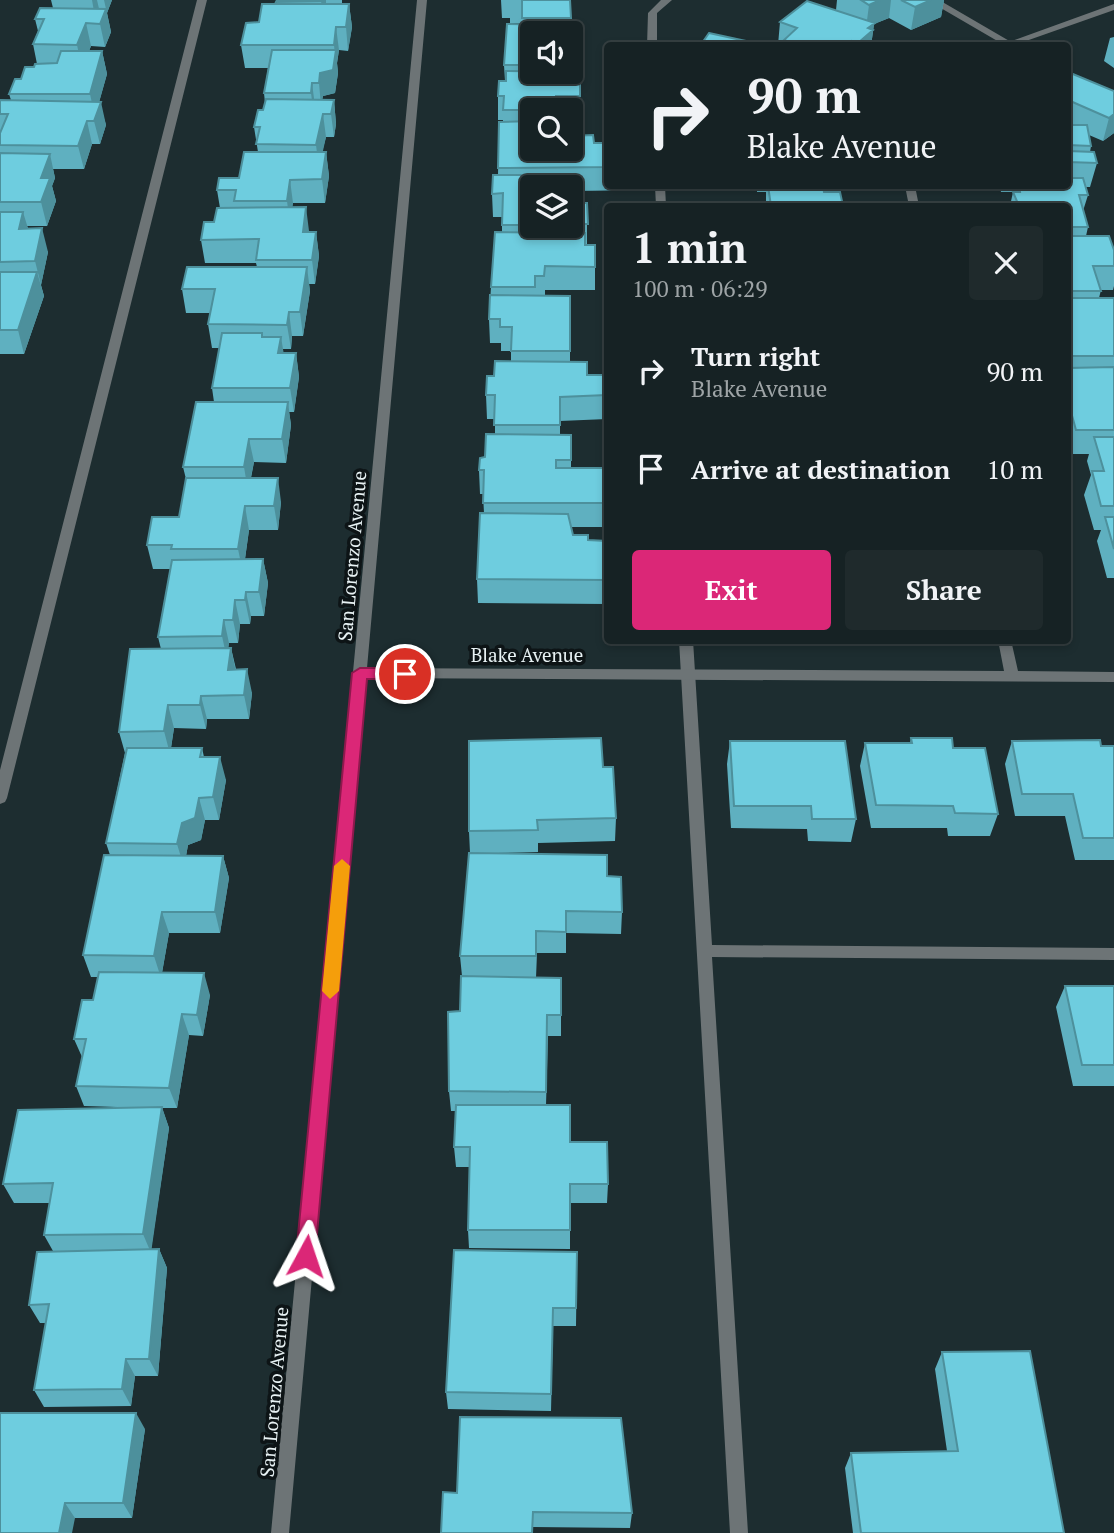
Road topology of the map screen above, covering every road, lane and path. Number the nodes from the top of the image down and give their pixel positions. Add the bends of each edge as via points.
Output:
1 (202, 0) edge
2 (422, 0) edge
3 (667, 0) edge
4 (932, 0) edge
5 (1114, 7) edge
6 (652, 42) edge
7 (1003, 42) edge
8 (1016, 42) edge
9 (686, 644) edge
10 (1005, 644) edge
11 (360, 673) junction
12 (688, 676) junction
13 (1012, 676) junction
14 (1114, 677) edge
15 (0, 799) edge
16 (706, 951) junction
17 (1114, 954) edge
18 (280, 1533) edge
19 (739, 1533) edge

1 - 15 street
2 - 11 street, San Lorenzo Avenue
3 - 6 street via 656,5 650,15
4 - 7 street
5 - 8 street
9 - 12 street
10 - 13 street
11 - 12 street, Blake Avenue
11 - 18 street, San Lorenzo Avenue
12 - 13 street, Blake Avenue
12 - 16 street
13 - 14 street, Blake Avenue
16 - 17 street
16 - 19 street

